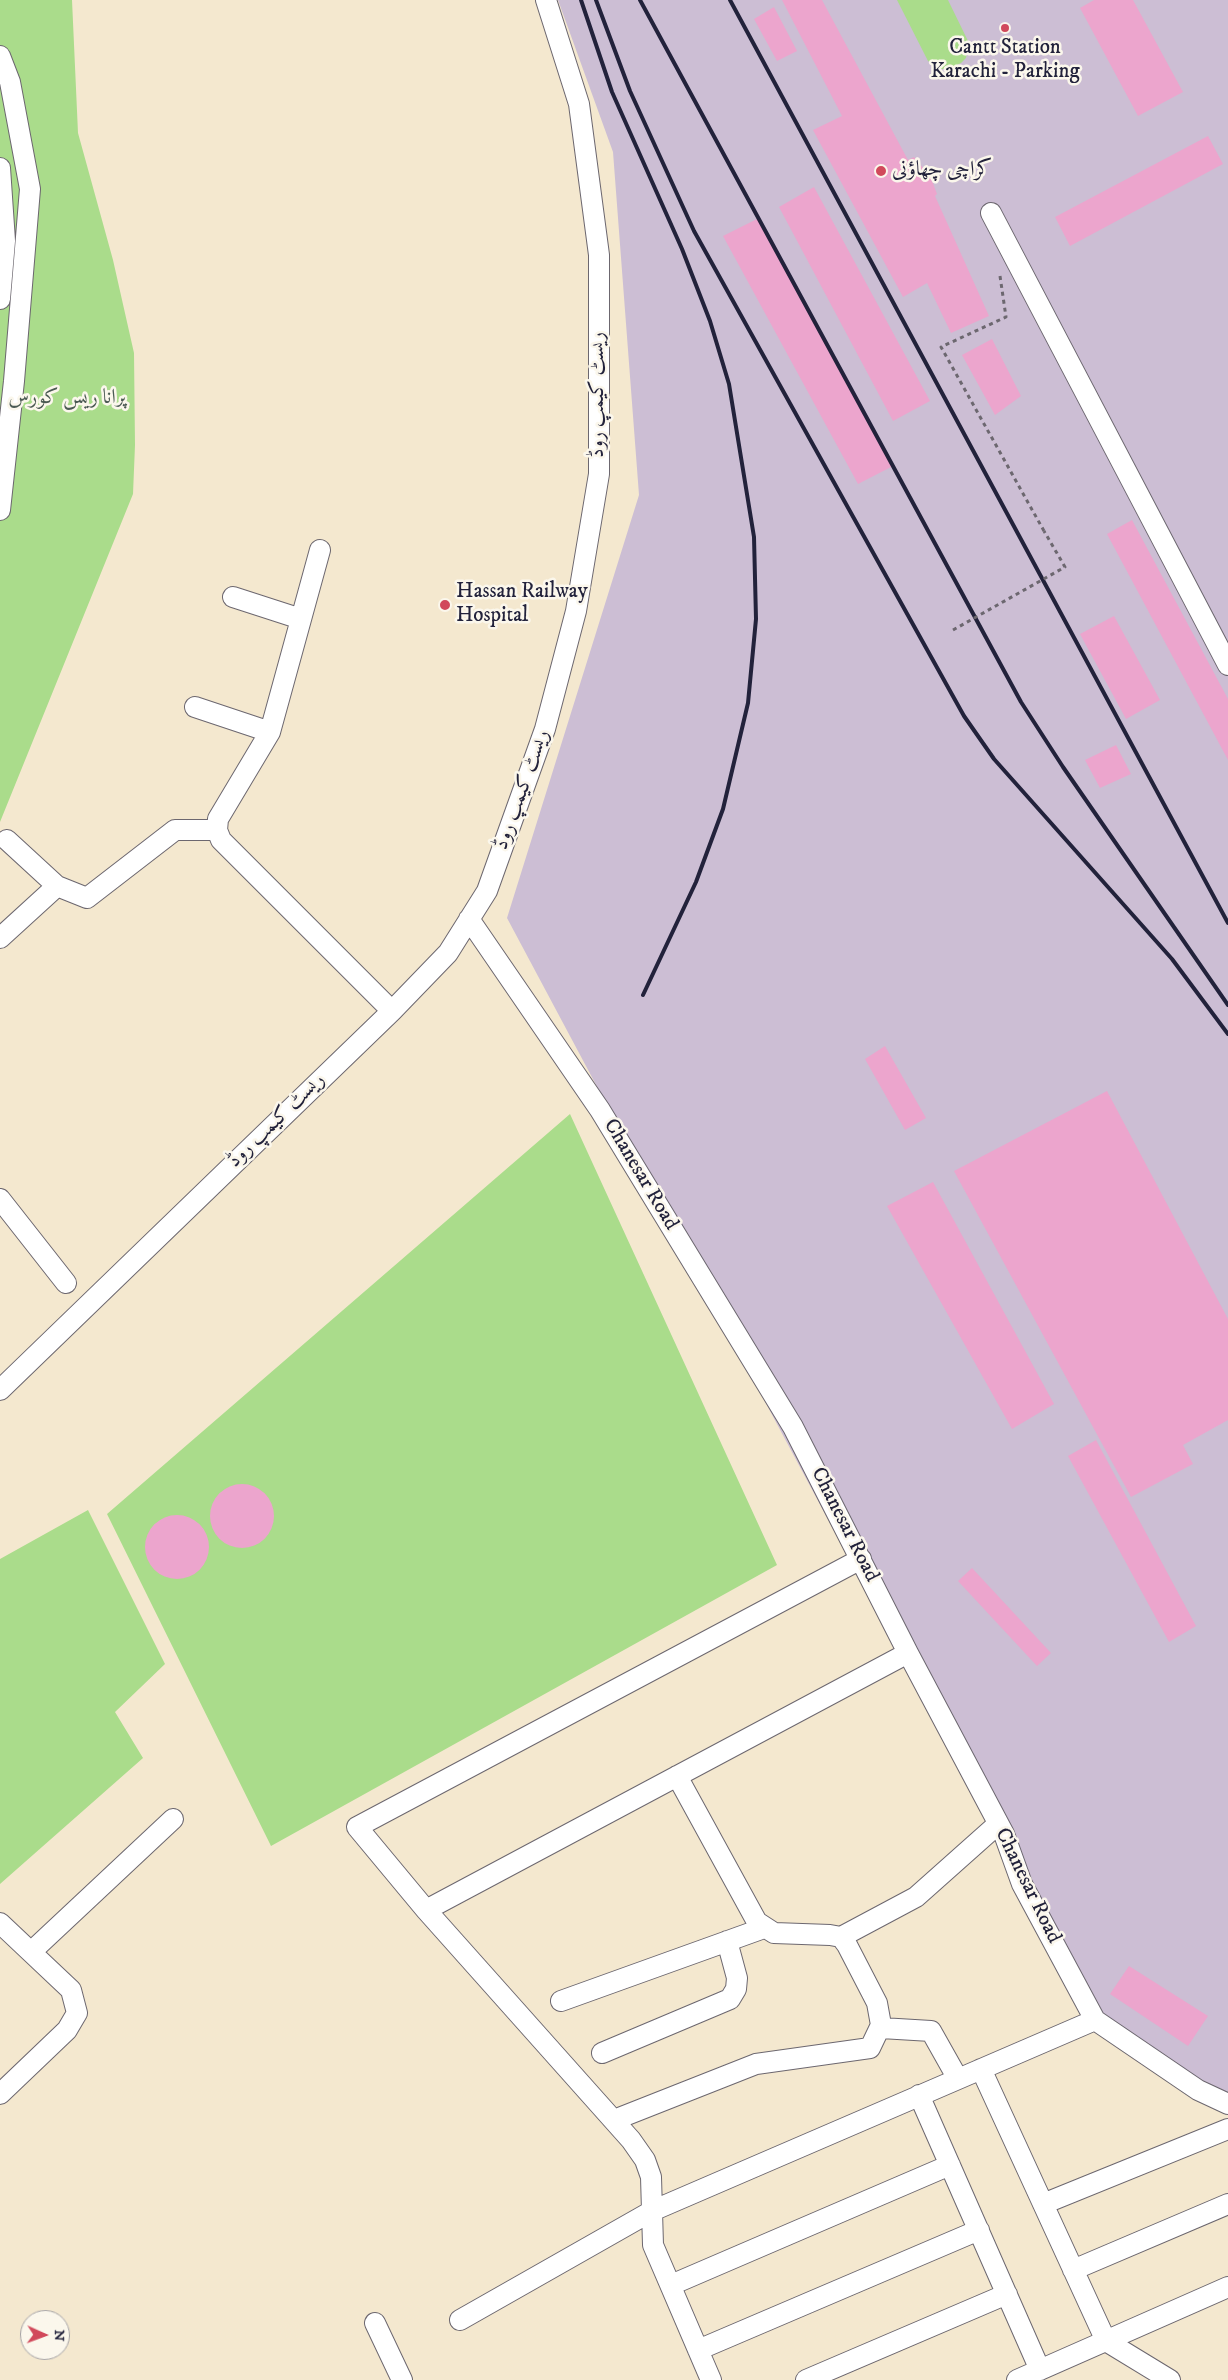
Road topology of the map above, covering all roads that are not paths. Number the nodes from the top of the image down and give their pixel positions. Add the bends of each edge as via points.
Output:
1 (546, 0) edge
2 (0, 56) edge
3 (0, 168) edge
4 (991, 214) dead end
5 (0, 300) edge
6 (0, 510) edge
7 (320, 550) dead end
8 (233, 597) dead end
9 (301, 619) junction
10 (1228, 665) edge
11 (195, 707) dead end
12 (270, 732) junction
13 (217, 830) junction
14 (7, 840) dead end
15 (57, 886) junction
16 (469, 919) junction
17 (0, 938) edge
18 (392, 1011) junction
19 (0, 1199) edge
20 (66, 1283) dead end
21 (0, 1390) edge
22 (861, 1559) junction
23 (908, 1653) junction
24 (677, 1776) junction
25 (173, 1818) dead end
26 (998, 1824) junction
27 (426, 1910) junction
28 (0, 1923) edge
29 (764, 1928) junction
30 (841, 1937) junction
31 (727, 1941) junction
32 (31, 1952) junction
33 (561, 2001) dead end
34 (1095, 2020) junction
35 (881, 2028) junction
36 (602, 2053) dead end
37 (981, 2069) junction
38 (958, 2079) junction
39 (0, 2094) edge
40 (920, 2095) junction
41 (1228, 2104) edge
42 (614, 2120) junction
43 (1228, 2130) edge
44 (950, 2166) junction
45 (1043, 2204) junction
46 (1228, 2204) edge
47 (652, 2211) junction
48 (979, 2230) junction
49 (1073, 2270) junction
50 (671, 2285) junction
51 (1228, 2286) edge
52 (1007, 2294) junction
53 (460, 2320) dead end
54 (375, 2323) dead end
55 (1106, 2341) junction
56 (698, 2350) junction
57 (1040, 2370) junction
58 (402, 2380) edge
59 (711, 2380) edge
60 (806, 2380) edge
61 (1017, 2380) edge
62 (1170, 2380) edge

1 - 16 street, ریسٹ کیمپ روڈ via 579,104 598,255 599,474 576,611 545,729 487,890
2 - 6 street via 10,82 30,190
3 - 5 street via 5,241
4 - 10 street
7 - 9 street
8 - 9 street
9 - 12 street
11 - 12 street
12 - 13 street via 218,819
13 - 15 street via 175,830 87,898
13 - 18 street via 221,840
14 - 15 street
15 - 17 street
16 - 18 street, ریسٹ کیمپ روڈ via 448,953
16 - 22 street, Chanesar Road via 600,1110 793,1427
18 - 21 street, ریسٹ کیمپ روڈ
19 - 20 street
22 - 23 street, Chanesar Road
22 - 27 street via 357,1827
23 - 24 street
23 - 26 street, Chanesar Road
24 - 27 street
24 - 29 street via 757,1922
25 - 32 street
26 - 30 street via 916,1898
26 - 34 street, Chanesar Road via 1022,1884
27 - 42 street
28 - 32 street
29 - 30 street via 774,1932
29 - 31 street
30 - 35 street via 877,2003
31 - 33 street
31 - 36 street via 737,1978 736,1989 730,1999
32 - 39 street via 71,1990 77,2013 67,2030
34 - 37 street
34 - 41 street, Chanesar Road via 1198,2090
35 - 38 street via 931,2031
35 - 42 street via 870,2048 756,2064
37 - 38 street
37 - 45 street
38 - 40 street
40 - 44 street
40 - 47 street
42 - 47 street via 646,2160 651,2176
43 - 45 street
44 - 48 street
44 - 50 street
45 - 49 street
46 - 49 street
47 - 50 street via 650,2230 653,2245
47 - 53 street
48 - 52 street
48 - 56 street
49 - 55 street
50 - 56 street
51 - 55 street
52 - 57 street
52 - 60 street
54 - 58 street
55 - 57 street
55 - 62 street
56 - 59 street
57 - 61 street

